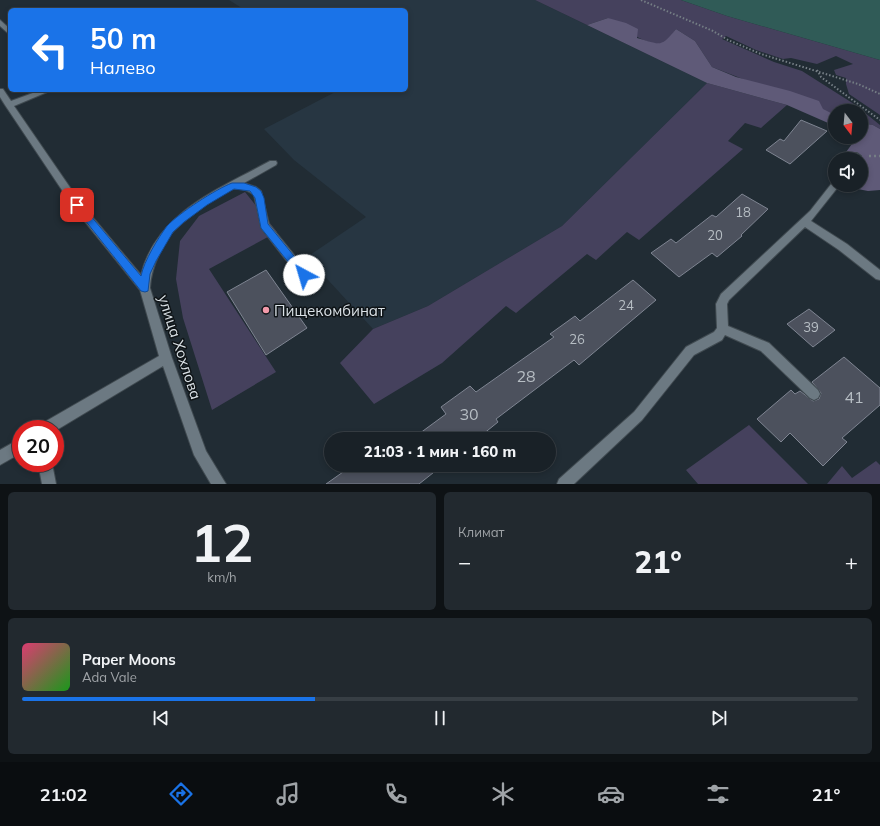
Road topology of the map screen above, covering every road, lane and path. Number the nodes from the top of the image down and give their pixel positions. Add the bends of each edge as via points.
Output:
1 (641, 0) edge
2 (0, 22) edge
3 (8, 31) edge
4 (817, 70) junction
5 (0, 91) edge
6 (43, 92) edge
7 (880, 94) edge
8 (10, 105) junction
9 (880, 120) edge
10 (273, 163) dead end
11 (232, 186) junction
12 (830, 192) edge
13 (805, 222) junction
14 (304, 275) dead end
15 (880, 276) edge
16 (145, 288) junction
17 (723, 329) junction
18 (166, 358) junction
19 (814, 394) dead end
20 (61, 420) edge
21 (12, 451) edge
22 (0, 458) edge
23 (47, 472) edge
24 (49, 484) edge
25 (219, 484) edge
26 (564, 484) edge

1 - 4 path via 761,54
2 - 3 street
4 - 7 path
4 - 9 path via 821,77
5 - 8 street, улица Хохлова
6 - 8 street
8 - 16 street, улица Хохлова via 77,205
10 - 11 street
11 - 14 street via 244,186 258,193 264,225
11 - 16 street via 180,219 170,229 146,274
12 - 13 street
13 - 15 street
13 - 17 street via 725,297 721,304
16 - 18 street, улица Хохлова
17 - 19 street via 765,347
17 - 26 street via 718,336 690,351 638,416
18 - 20 street
18 - 25 street, улица Хохлова via 201,455
21 - 22 street
23 - 24 street

